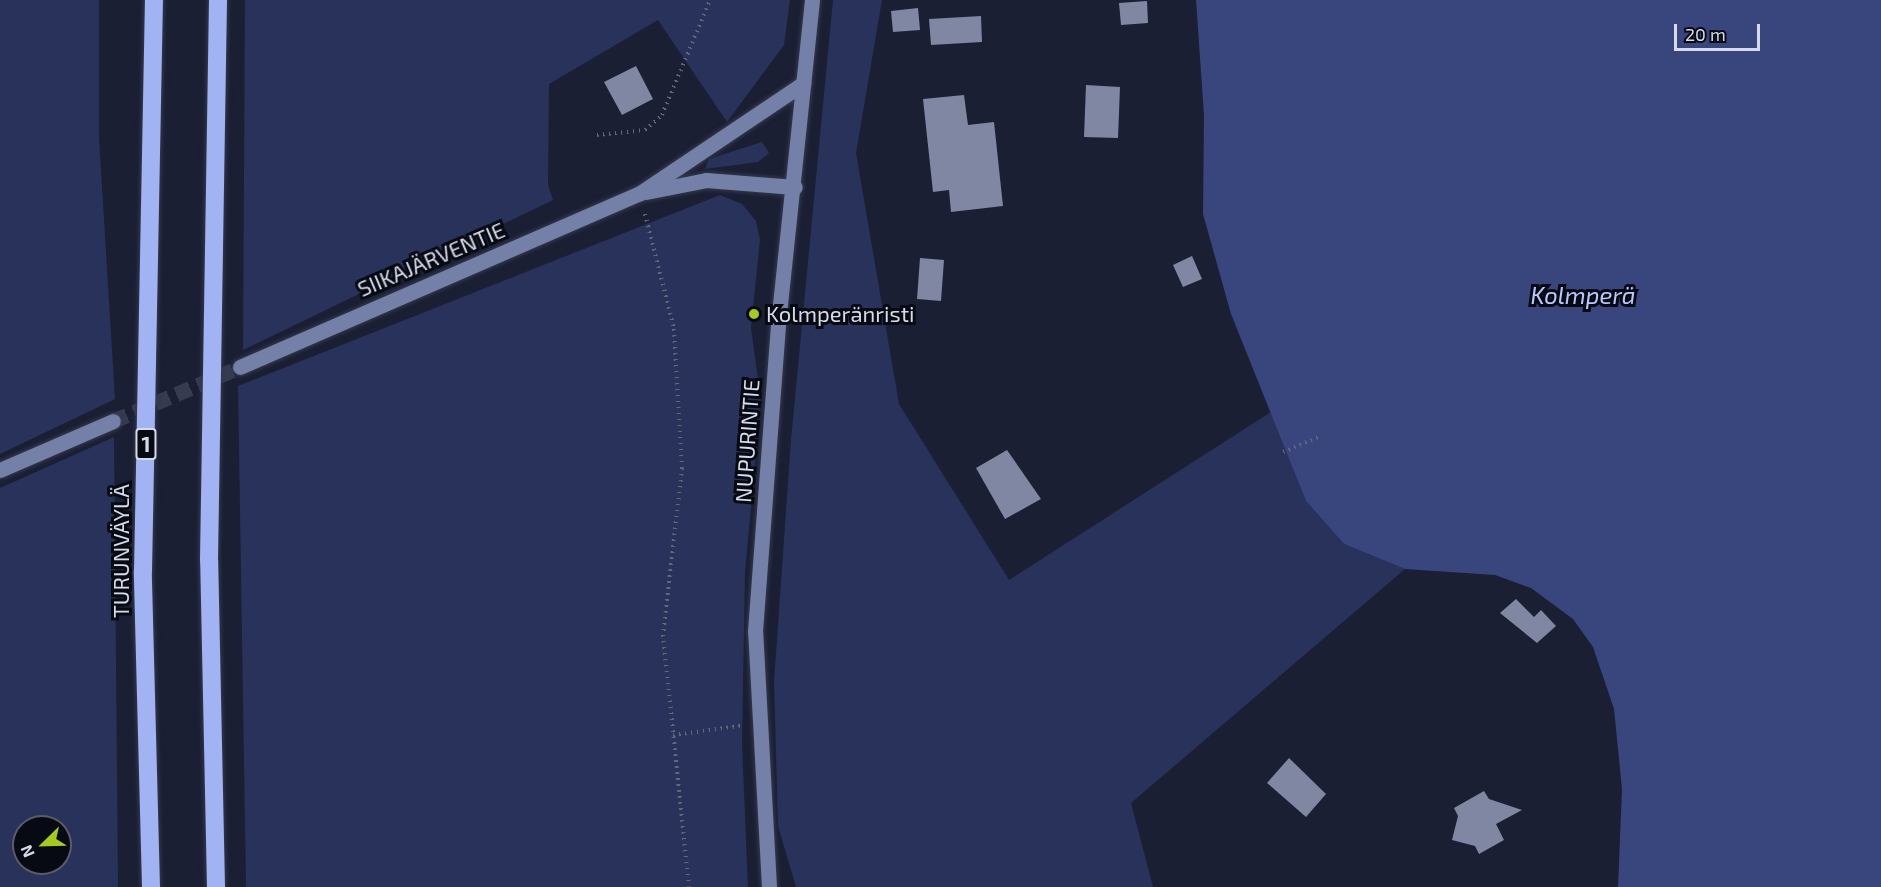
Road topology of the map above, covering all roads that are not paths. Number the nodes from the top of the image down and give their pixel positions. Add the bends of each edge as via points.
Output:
1 (154, 0) edge
2 (219, 0) edge
3 (812, 0) edge
4 (804, 83) junction
5 (795, 187) junction
6 (640, 193) junction
7 (240, 367) tunnel mouth
8 (113, 421) tunnel mouth
9 (0, 470) edge
10 (151, 887) edge
11 (216, 887) edge
12 (769, 887) edge

1 - 10 highway, TURUNVÄYLÄ / 1 via 143,571
2 - 11 highway via 209,560
3 - 4 street, NUPURINTIE
4 - 5 street, NUPURINTIE
4 - 6 street
5 - 6 street via 706,180
5 - 12 street, NUPURINTIE via 779,314 756,619
6 - 7 street, SIIKAJÄRVENTIE
8 - 9 street

